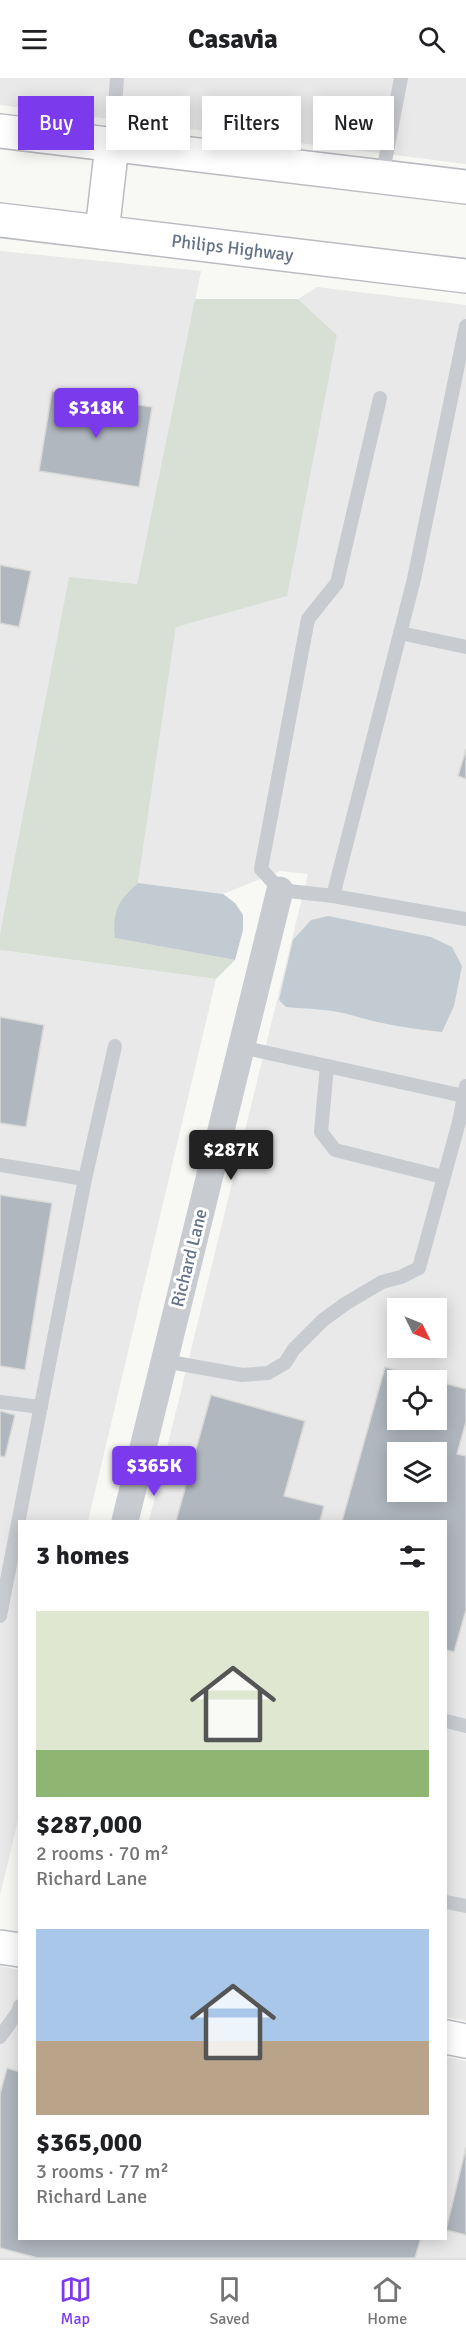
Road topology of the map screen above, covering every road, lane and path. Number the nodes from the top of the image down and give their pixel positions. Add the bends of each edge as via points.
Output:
1 (117, 78) edge
2 (401, 78) edge
3 (116, 96) edge
4 (0, 131) edge
5 (106, 144) edge
6 (111, 150) edge
7 (154, 150) edge
8 (382, 177) junction
9 (466, 187) edge
10 (0, 220) edge
11 (102, 232) junction
12 (466, 276) edge
13 (466, 326) edge
14 (380, 398) dead end
15 (400, 633) junction
16 (466, 647) edge
17 (280, 890) junction
18 (333, 896) junction
19 (466, 919) edge
20 (115, 1046) dead end
21 (241, 1047) junction
22 (327, 1066) junction
23 (465, 1091) edge
24 (0, 1166) edge
25 (443, 1177) junction
26 (85, 1179) junction
27 (164, 1361) junction
28 (0, 1402) edge
29 (41, 1407) junction
30 (19, 1520) edge
31 (125, 1520) edge
32 (18, 1524) edge
33 (0, 1616) edge
34 (447, 1721) edge
35 (466, 1726) edge
36 (447, 1902) edge
37 (466, 1905) edge
38 (0, 1947) edge
39 (18, 1950) edge
40 (18, 2012) edge
41 (9, 2032) edge
42 (447, 2037) edge
43 (466, 2041) edge

1 - 3 lane
2 - 8 lane
4 - 5 main road
6 - 11 main road
7 - 8 main road
8 - 9 main road
10 - 11 main road, Philips Highway
11 - 12 main road, Philips Highway
13 - 15 lane
14 - 17 lane via 337,583 308,619 261,869
15 - 16 lane
15 - 18 lane
17 - 18 lane
17 - 21 street, Richard Lane
18 - 19 lane
20 - 26 lane
21 - 22 lane
21 - 27 street, Richard Lane
22 - 23 lane
22 - 25 lane via 321,1132 335,1150
23 - 25 lane
24 - 26 lane
25 - 27 lane via 419,1268 382,1282 322,1320 285,1363 268,1373 242,1375
26 - 29 lane
27 - 31 street, Richard Lane
28 - 29 lane
29 - 30 lane
32 - 33 lane
34 - 35 lane
36 - 37 lane
38 - 39 main road
40 - 41 lane
42 - 43 main road

